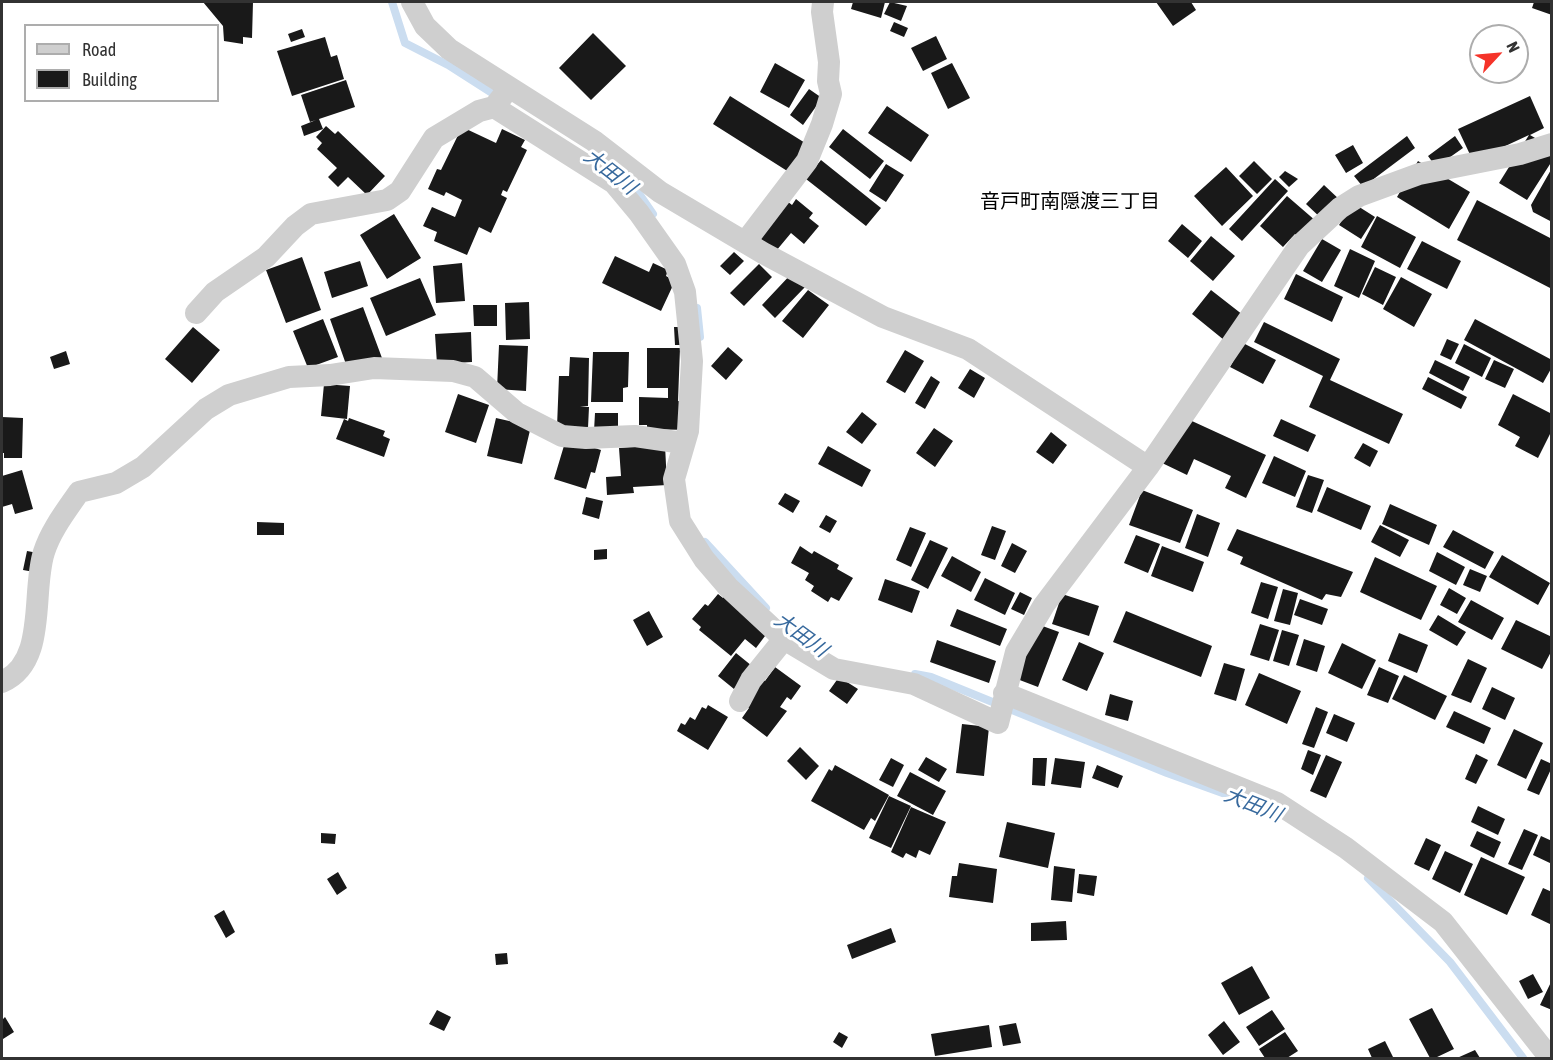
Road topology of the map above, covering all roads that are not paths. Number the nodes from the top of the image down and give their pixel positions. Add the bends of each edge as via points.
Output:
1 (412, 2) edge
2 (823, 2) edge
3 (509, 88) junction
4 (494, 107) junction
5 (1551, 144) edge
6 (746, 241) junction
7 (196, 313) dead end
8 (683, 443) junction
9 (1148, 467) junction
10 (784, 639) junction
11 (2, 682) edge
12 (1004, 693) junction
13 (740, 701) dead end
14 (1550, 1059) edge

1 - 3 street via 425,26 449,49
2 - 6 street via 831,94 822,124 807,161
3 - 4 street
3 - 6 street via 594,141 660,192
4 - 7 street via 479,111 434,138 400,191 387,200 311,214 266,257 214,292
4 - 8 street via 614,183 675,264 686,303 692,361 688,431
5 - 9 street via 1419,174 1340,207 1299,246
6 - 9 street via 883,317 968,349
8 - 10 street via 674,479 680,520 704,559
8 - 11 street via 635,436 562,436 517,413 475,377 453,371 393,367 289,377 229,395 206,409 143,467 116,483 78,492 43,553 33,633 24,665
9 - 12 street via 1044,605 1016,652
10 - 12 street via 834,669 914,684 998,723
10 - 13 street via 751,680
12 - 14 street via 1277,803 1346,848 1443,922

